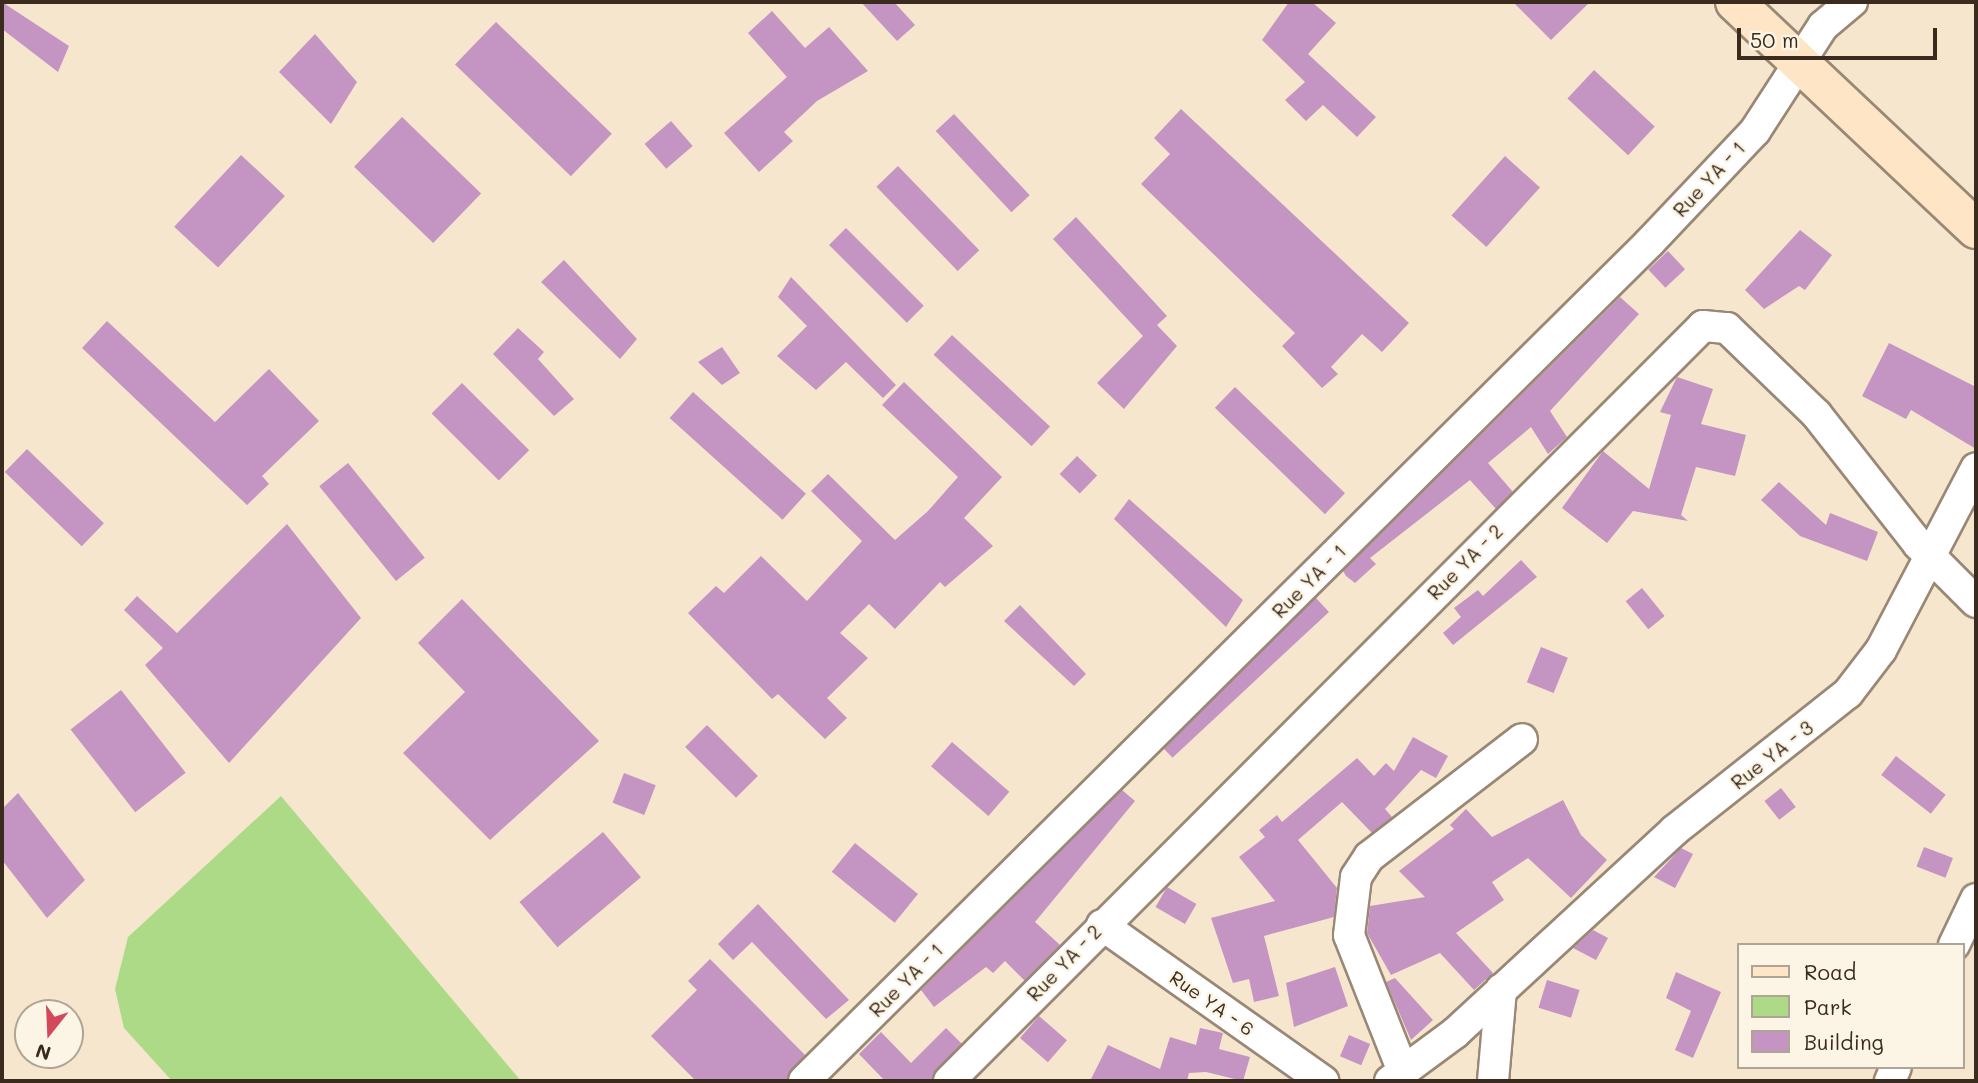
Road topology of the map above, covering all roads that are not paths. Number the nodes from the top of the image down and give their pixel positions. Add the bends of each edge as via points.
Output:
1 (1735, 2) edge
2 (1852, 2) edge
3 (1800, 67) junction
4 (1976, 229) edge
5 (1976, 468) edge
6 (1930, 557) junction
7 (1976, 602) edge
8 (1522, 739) dead end
9 (1976, 899) edge
10 (1102, 925) junction
11 (1955, 943) edge
12 (1501, 989) junction
13 (1397, 1078) edge
14 (804, 1081) edge
15 (949, 1081) edge
16 (1323, 1081) edge
17 (1493, 1081) edge

1 - 3 main road
2 - 3 street, Rue YA - 1 via 1823,26
3 - 4 main road
3 - 14 street, Rue YA - 1 via 1755,131 1650,242
5 - 6 street, Rue YA - 3
6 - 7 street, Rue YA - 2
6 - 10 street, Rue YA - 2 via 1817,415 1727,328 1703,326
6 - 12 street, Rue YA - 3 via 1881,650 1848,693 1675,830
8 - 13 street via 1370,857 1356,877 1349,935
9 - 11 street
10 - 15 street, Rue YA - 2
10 - 16 street, Rue YA - 6
12 - 13 street, Rue YA - 3
12 - 17 street

